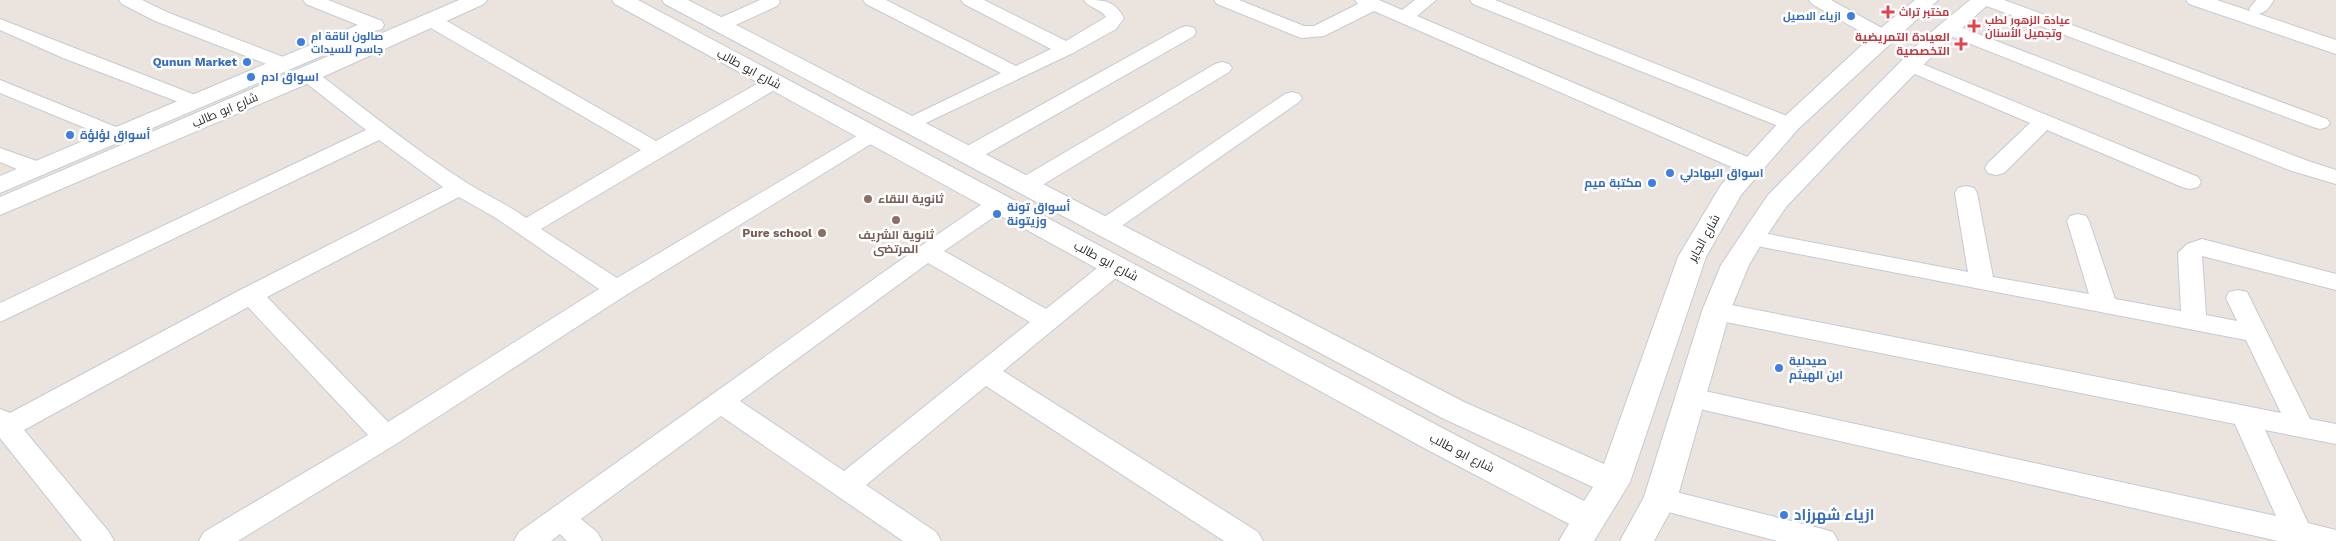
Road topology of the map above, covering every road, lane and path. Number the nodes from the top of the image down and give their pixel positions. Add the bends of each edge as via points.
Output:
1 (128, 0) edge
2 (312, 0) edge
3 (476, 0) edge
4 (622, 0) edge
5 (872, 0) edge
6 (970, 0) edge
7 (1093, 0) edge
8 (1223, 0) edge
9 (1427, 0) edge
10 (1479, 0) edge
11 (1818, 0) edge
12 (1983, 0) edge
13 (1987, 0) edge
14 (2196, 0) edge
15 (2230, 0) edge
16 (1921, 1) edge
17 (771, 2) dead end
18 (1368, 2) edge
19 (2261, 4) edge
20 (667, 6) edge
21 (433, 10) edge
22 (1403, 17) junction
23 (1, 24) edge
24 (375, 25) junction
25 (720, 25) junction
26 (1950, 29) junction
27 (1188, 32) dead end
28 (2336, 34) edge
29 (1884, 37) junction
30 (2336, 47) edge
31 (1066, 49) junction
32 (284, 64) junction
33 (1910, 65) junction
34 (1222, 68) dead end
35 (1016, 73) junction
36 (308, 75) junction
37 (769, 85) dead end
38 (0, 86) edge
39 (1292, 98) dead end
40 (196, 102) junction
41 (2044, 121) junction
42 (2320, 123) dead end
43 (910, 124) junction
44 (1790, 124) junction
45 (380, 131) junction
46 (119, 135) junction
47 (872, 135) junction
48 (1832, 144) junction
49 (656, 150) junction
50 (0, 154) edge
51 (968, 154) junction
52 (1751, 167) junction
53 (1996, 168) dead end
54 (37, 169) junction
55 (2336, 177) edge
56 (2190, 182) dead end
57 (0, 185) edge
58 (1026, 185) junction
59 (459, 188) junction
60 (1966, 193) dead end
61 (999, 204) junction
62 (0, 207) edge
63 (2078, 221) dead end
64 (1105, 227) junction
65 (525, 229) junction
66 (1752, 238) junction
67 (927, 252) junction
68 (1115, 266) junction
69 (2336, 282) edge
70 (1982, 283) junction
71 (617, 290) junction
72 (251, 295) junction
73 (2238, 298) dead end
74 (2105, 306) junction
75 (1716, 311) junction
76 (0, 313) edge
77 (1047, 320) junction
78 (2194, 322) junction
79 (2254, 333) junction
80 (984, 372) junction
81 (1691, 398) junction
82 (721, 402) junction
83 (1453, 410) junction
84 (2245, 416) junction
85 (3, 423) edge
86 (2301, 427) junction
87 (2336, 434) edge
88 (386, 437) junction
89 (1435, 439) junction
90 (1614, 482) junction
91 (845, 486) junction
92 (1660, 499) junction
93 (561, 518) junction
94 (1584, 530) edge
95 (2299, 537) edge
96 (99, 541) edge
97 (214, 541) edge
98 (529, 541) edge
99 (587, 541) edge
100 (926, 541) edge
101 (1248, 541) edge
102 (1638, 541) edge
103 (1823, 541) edge
104 (2332, 541) edge

1 - 32 street via 162,17
2 - 24 street
3 - 21 street, شارع ابو طالب
4 - 20 street, شارع ابو طالب
5 - 35 street
6 - 31 street
7 - 31 street via 1111,10 1115,18 1110,25
8 - 18 street via 1309,33 1317,32
9 - 22 street
10 - 44 street
11 - 29 street
12 - 26 street
13 - 42 street
14 - 30 street
15 - 19 street
16 - 29 street, شارع الجاير
17 - 25 street
18 - 22 street
19 - 28 street
20 - 25 street, شارع ابو طالب
20 - 47 street, شارع ابو طالب
21 - 24 street, شارع ابو طالب
21 - 36 street, شارع ابو طالب
21 - 49 street
22 - 52 street
23 - 40 street, شارع ابو طالب
24 - 32 street, شارع ابو طالب
25 - 43 street, شارع ابو طالب
26 - 33 street
26 - 55 street via 2300,166
27 - 51 street
29 - 44 street, شارع الجاير
31 - 35 street
32 - 40 street, شارع ابو طالب
33 - 41 street
33 - 48 street
34 - 58 street
35 - 43 street
36 - 45 street
36 - 62 street, شارع ابو طالب
37 - 49 street
38 - 46 street
39 - 64 street
40 - 46 street, شارع ابو طالب
41 - 53 street
41 - 56 street
43 - 51 street, شارع ابو طالب
44 - 48 street
44 - 52 street, شارع الجاير
45 - 59 street
45 - 76 street
46 - 54 street, شارع ابو طالب
47 - 61 street, شارع ابو طالب
47 - 71 street
48 - 66 street via 1777,201
49 - 65 street
50 - 54 street
51 - 58 street, شارع ابو طالب
52 - 90 street, شارع الجاير via 1730,192 1692,257
54 - 57 street, شارع ابو طالب
58 - 64 street, شارع ابو طالب
59 - 65 street via 504,213
59 - 72 street
60 - 70 street
61 - 67 street
61 - 68 street, شارع ابو طالب
63 - 74 street
64 - 83 street, شارع ابو طالب
65 - 71 street
66 - 70 street
66 - 75 street via 1735,265
67 - 77 street
67 - 82 street
68 - 77 street
68 - 89 street, شارع ابو طالب
69 - 78 street via 2202,247 2190,253
70 - 74 street
71 - 88 street
72 - 85 street
72 - 88 street
73 - 79 street
74 - 78 street
75 - 81 street
75 - 84 street
77 - 80 street
78 - 79 street
79 - 86 street
80 - 91 street
80 - 101 street
81 - 92 street
81 - 95 street
82 - 91 street
82 - 93 street
83 - 89 street
83 - 90 street, شارع ابو طالب
84 - 86 street
84 - 95 street
85 - 96 street
86 - 87 street
88 - 97 street
89 - 94 street, شارع ابو طالب
90 - 94 street, شارع الجاير
91 - 100 street
92 - 102 street
92 - 103 street
93 - 98 street
93 - 99 street
95 - 104 street

